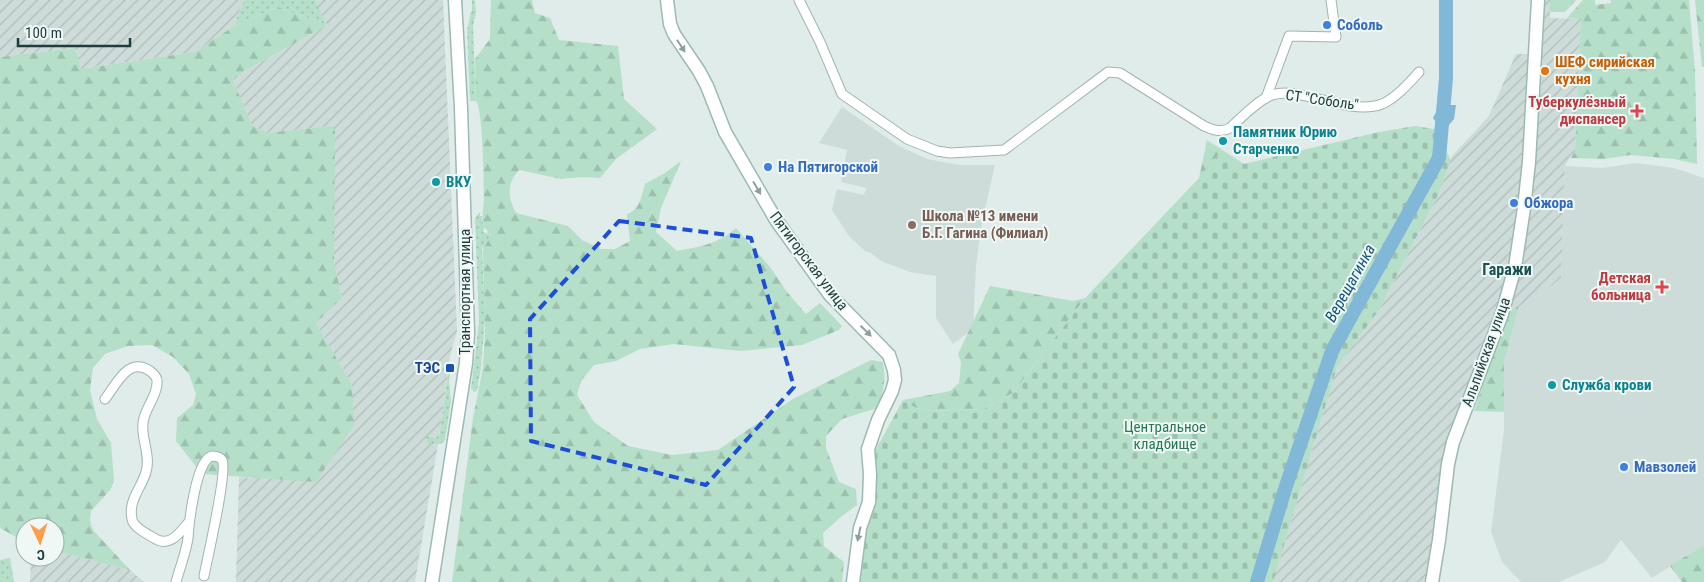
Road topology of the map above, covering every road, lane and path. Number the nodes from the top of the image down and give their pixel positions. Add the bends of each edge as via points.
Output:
1 (455, 0) edge
2 (667, 0) edge
3 (800, 0) edge
4 (1331, 0) edge
5 (1538, 0) edge
6 (1419, 72) dead end
7 (1266, 98) junction
8 (105, 399) dead end
9 (188, 523) junction
10 (204, 576) dead end
11 (176, 582) edge
12 (432, 582) edge
13 (852, 582) edge
14 (1432, 582) edge

1 - 12 street, Транспортная улица via 468,333
2 -> 13 street, Пятигорская улица via 674,34 698,71 725,132 776,220 830,295 889,355 894,370 892,391 868,449 869,502 860,528
3 - 7 street, СТ "Соболь" via 842,94 907,139 936,151 1004,150 1102,75 1114,72 1212,130 1225,131
4 - 7 street via 1336,37 1289,36
5 - 14 street, Альпийская улица via 1529,162 1515,267 1502,314 1453,442
6 - 7 street, СТ "Соболь" via 1392,97 1373,106 1346,105 1286,93
8 - 9 street via 126,372 135,366 149,370 157,379 143,422 148,466 132,501 131,518 135,525 163,542 176,537
9 - 10 street via 202,465 209,457 221,458 222,483
9 - 11 street via 188,538

